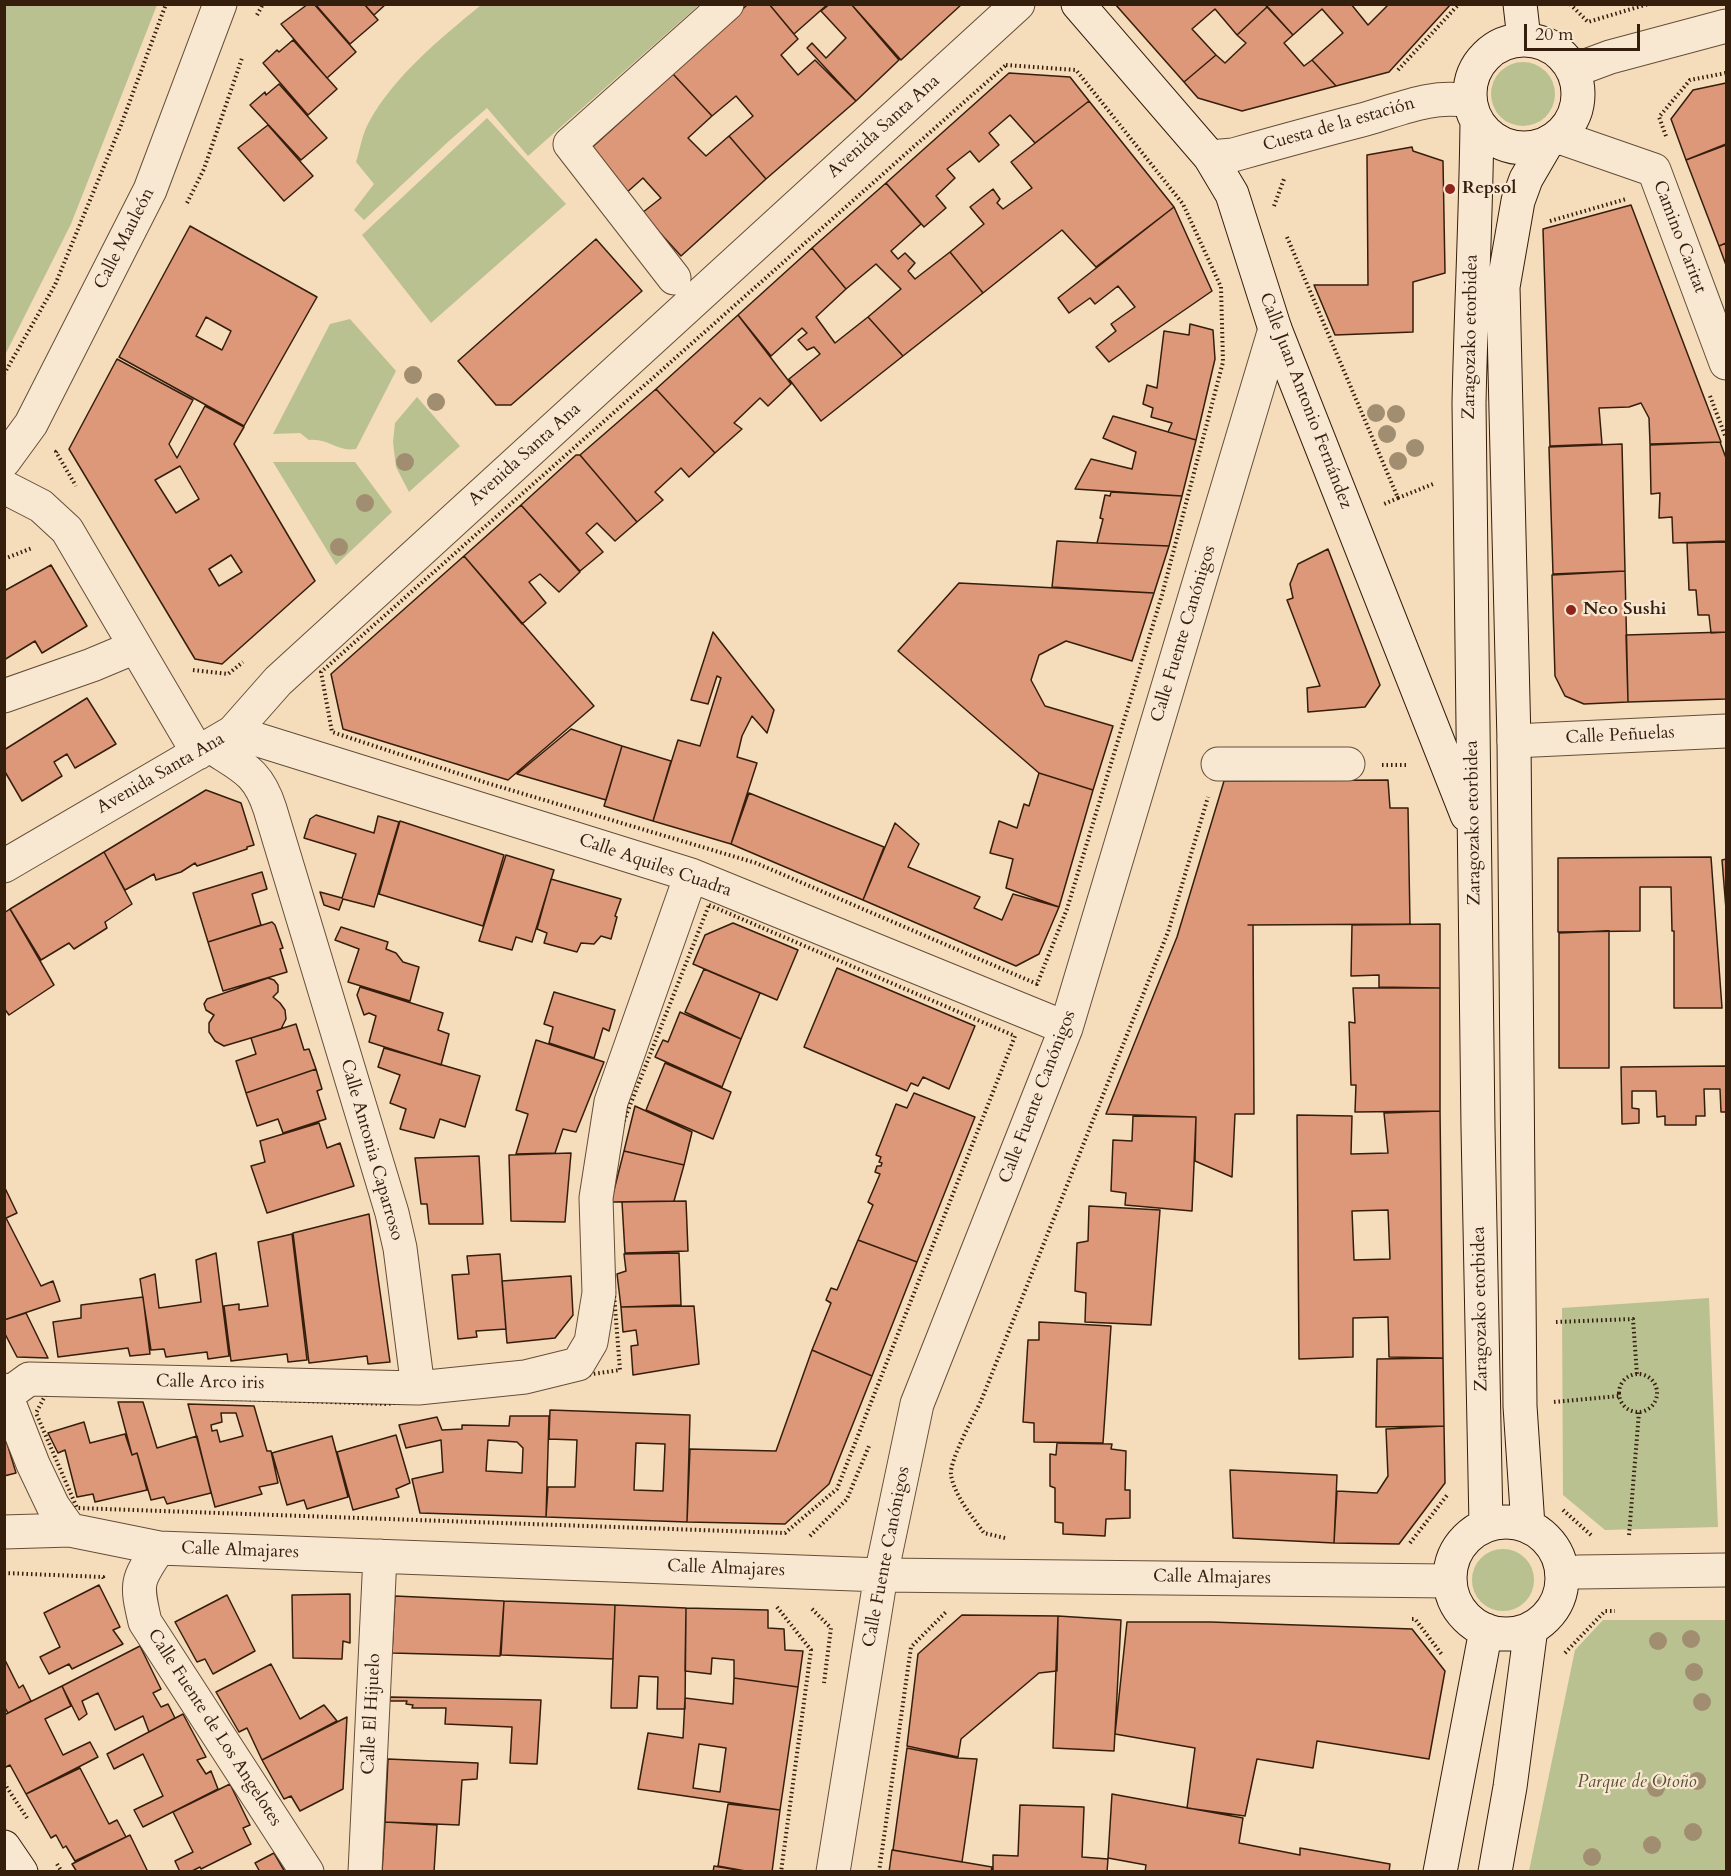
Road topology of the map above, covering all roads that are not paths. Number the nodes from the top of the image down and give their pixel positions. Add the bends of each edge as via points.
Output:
1 (220, 4) edge
2 (727, 4) edge
3 (1018, 4) edge
4 (1078, 4) edge
5 (1520, 4) edge
6 (1726, 26) edge
7 (1524, 39) junction
8 (1575, 70) junction
9 (1473, 112) junction
10 (1553, 140) junction
11 (1210, 157) junction
12 (674, 279) dead end
13 (1275, 329) junction
14 (1726, 363) edge
15 (4, 461) edge
16 (4, 487) edge
17 (135, 647) junction
18 (4, 696) edge
19 (1726, 730) edge
20 (1514, 741) junction
21 (214, 744) junction
22 (1218, 764) road end
23 (1348, 764) dead end
24 (1474, 833) junction
25 (4, 866) edge
26 (691, 874) junction
27 (1066, 1028) junction
28 (418, 1388) junction
29 (6, 1392) edge
30 (1486, 1525) junction
31 (1528, 1526) junction
32 (70, 1530) junction
33 (4, 1532) edge
34 (159, 1548) junction
35 (380, 1556) junction
36 (1726, 1570) edge
37 (1562, 1574) junction
38 (881, 1575) junction
39 (1449, 1581) junction
40 (1531, 1628) junction
41 (1486, 1630) junction
42 (4, 1847) edge
43 (21, 1872) edge
44 (307, 1872) edge
45 (365, 1872) edge
46 (833, 1872) edge
47 (1440, 1872) edge
48 (1495, 1872) edge

1 - 15 street, Calle Mauleón via 150,190 31,424
2 - 12 street via 570,144
3 - 21 street, Avenida Santa Ana via 278,681
4 - 11 street, Calle Juan Antonio Fernández
5 - 7 street
6 - 8 street
7 - 8 street via 1547,44
7 - 9 street via 1501,43 1483,57 1471,78
8 - 10 street via 1578,104 1571,123
9 - 10 street via 1492,136 1507,145 1519,148
9 - 11 street, Cuesta de la estación via 1450,98 1423,101 1233,155
9 - 24 street, Zaragozako etorbidea via 1476,191 1469,403
10 - 14 street, Camino Caritat via 1654,170
10 - 20 street, Zaragozako etorbidea via 1526,179 1518,201 1503,287
11 - 13 street, Calle Juan Antonio Fernández via 1232,194
13 - 24 street, Calle Juan Antonio Fernández
13 - 27 street, Calle Fuente Canónigos
16 - 17 street via 41,506 67,530
17 - 18 street
17 - 21 street
19 - 20 street, Calle Peñuelas
20 - 31 street, Zaragozako etorbidea via 1520,1406
21 - 25 street, Avenida Santa Ana
21 - 26 street, Calle Aquiles Cuadra
21 - 28 street, Calle Antonia Caparroso via 253,774 268,801 392,1213
22 - 23 street
24 - 30 street, Zaragozako etorbidea
26 - 27 street, Calle Aquiles Cuadra
26 - 28 street via 611,1102 596,1198 599,1293 591,1342 578,1364 525,1377
27 - 38 street, Calle Fuente Canónigos via 917,1404
28 - 29 street, Calle Arco iris via 29,1379
29 - 32 street via 33,1464 53,1506
30 - 31 street via 1507,1522
30 - 39 street via 1470,1533 1458,1547
31 - 37 street via 1545,1537 1557,1554
32 - 33 street, Calle Almajares
32 - 34 street, Calle Almajares
34 - 35 street, Calle Almajares
34 - 44 street, Calle Fuente de Los Angelotes via 142,1570 138,1591 145,1622
35 - 38 street, Calle Almajares
35 - 45 street, Calle El Hijuelo
36 - 37 street
37 - 40 street via 1555,1605
38 - 39 street, Calle Almajares
38 - 46 street, Calle Fuente Canónigos
39 - 41 street via 1455,1602 1467,1619
40 - 41 street via 1509,1634
40 - 48 street
41 - 47 street
42 - 43 street

